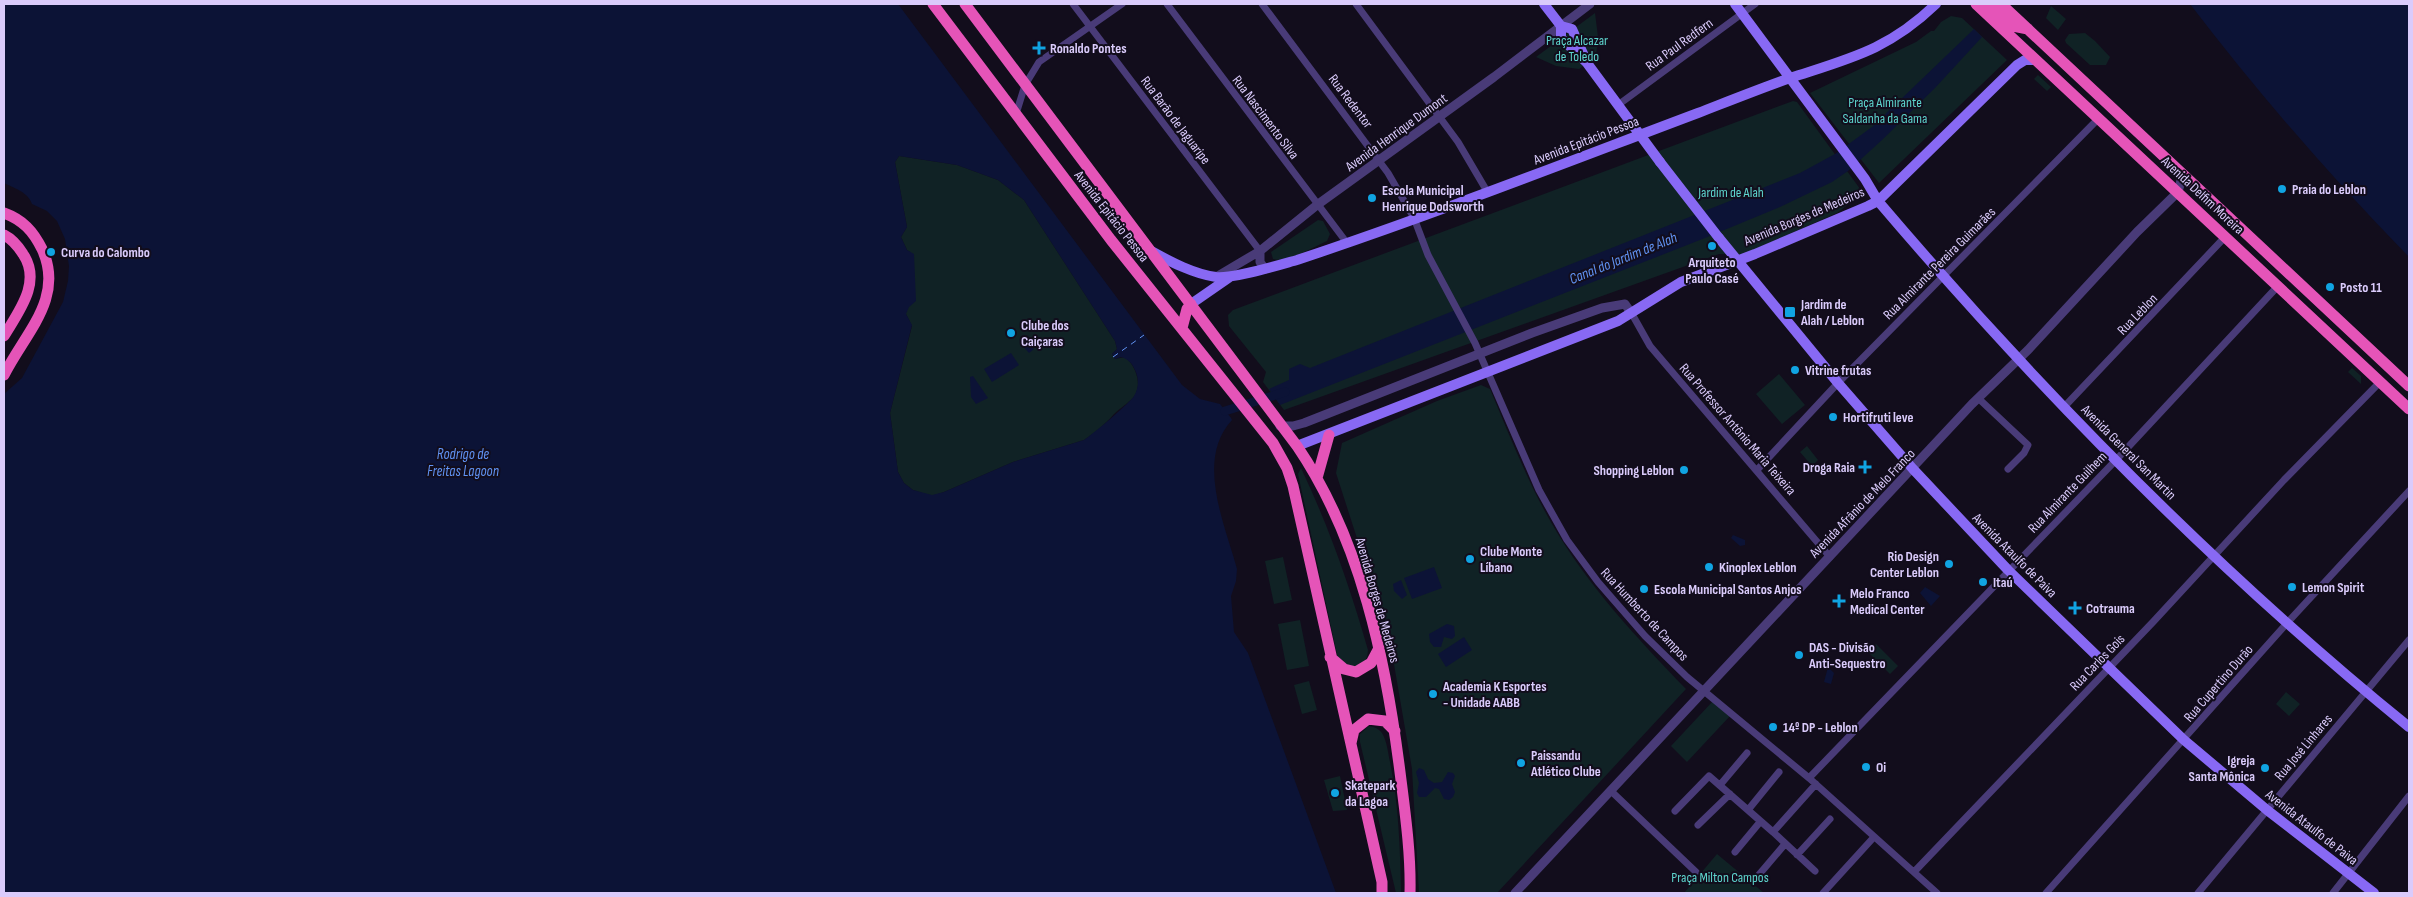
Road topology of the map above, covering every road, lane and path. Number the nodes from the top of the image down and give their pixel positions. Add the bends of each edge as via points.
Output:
1 (933, 4) edge
2 (965, 4) edge
3 (1073, 4) edge
4 (1122, 4) edge
5 (1167, 4) edge
6 (1262, 4) edge
7 (1356, 4) edge
8 (1544, 4) edge
9 (1590, 4) edge
10 (1734, 4) edge
11 (1755, 4) edge
12 (1936, 4) edge
13 (1976, 4) edge
14 (1988, 4) edge
15 (2001, 4) edge
16 (1742, 14) junction
17 (1561, 26) junction
18 (1090, 27) junction
19 (2028, 29) junction
20 (2036, 60) junction
21 (1789, 79) junction
22 (1025, 85) junction
23 (1618, 105) junction
24 (1016, 114) junction
25 (1439, 117) junction
26 (2099, 118) junction
27 (1640, 135) junction
28 (1379, 160) junction
29 (2183, 174) junction
30 (2178, 192) junction
31 (1488, 193) junction
32 (1878, 200) junction
33 (1317, 205) junction
34 (4, 213) edge
35 (1414, 218) junction
36 (4, 235) edge
37 (2226, 237) junction
38 (1347, 243) junction
39 (1150, 251) junction
40 (1260, 251) junction
41 (1738, 261) junction
42 (1265, 269) junction
43 (1233, 275) junction
44 (1216, 277) junction
45 (1944, 277) junction
46 (2278, 286) junction
47 (1191, 304) junction
48 (1632, 314) junction
49 (1182, 328) junction
50 (4, 336) edge
51 (1479, 353) junction
52 (2019, 357) junction
53 (5, 370) edge
54 (1487, 372) junction
55 (2380, 382) junction
56 (1838, 383) junction
57 (2409, 386) edge
58 (1978, 398) junction
59 (2065, 406) junction
60 (2409, 409) edge
61 (1277, 422) junction
62 (1329, 434) junction
63 (1273, 443) junction
64 (1296, 446) junction
65 (2117, 459) junction
66 (1914, 469) junction
67 (2008, 469) dead end
68 (1757, 470) junction
69 (1317, 478) junction
70 (2409, 491) edge
71 (1830, 556) junction
72 (2213, 556) junction
73 (2008, 570) junction
74 (2288, 622) junction
75 (2409, 640) edge
76 (1379, 648) junction
77 (1330, 657) junction
78 (2110, 667) junction
79 (1705, 691) junction
80 (2366, 692) junction
81 (2409, 727) edge
82 (1395, 731) junction
83 (2184, 740) junction
84 (1351, 748) junction
85 (1747, 753) dead end
86 (1778, 772) dead end
87 (1809, 778) junction
88 (1816, 784) junction
89 (1720, 786) junction
90 (1611, 791) junction
91 (1730, 794) junction
92 (2409, 796) edge
93 (1748, 810) junction
94 (2267, 810) junction
95 (1675, 811) dead end
96 (1830, 819) dead end
97 (1760, 822) junction
98 (1698, 825) dead end
99 (1773, 832) junction
100 (1874, 838) junction
101 (1785, 844) junction
102 (1735, 852) dead end
103 (1798, 855) junction
104 (1815, 871) dead end
105 (1696, 872) dead end
106 (1914, 872) junction
107 (2348, 874) junction
108 (1757, 877) dead end
109 (1382, 888) edge
110 (1386, 893) edge
111 (1410, 893) edge
112 (1515, 893) edge
113 (1823, 893) edge
114 (1937, 893) edge
115 (2046, 893) edge
116 (2198, 893) edge
117 (2333, 893) edge
118 (2374, 893) edge

1 - 24 highway, Avenida Epitácio Pessoa
2 - 22 highway, Avenida Epitácio Pessoa
3 - 18 street, Rua Barão de Jaguaripe
4 - 18 street
5 - 33 street, Rua Nascimento Silva
6 - 28 street, Rua Redentor
7 - 25 street
8 - 17 main road, Avenida Ataulfo de Paiva
9 - 17 street, Avenida Henrique Dumont
10 - 16 main road, Avenida General San Martin
11 - 16 street, Rua Paul Redfern
12 - 21 main road, Avenida Epitácio Pessoa via 1904,32 1884,44
13 - 20 highway, Avenida Delfim Moreira
14 - 19 highway via 2013,26
15 - 19 highway, Avenida Delfim Moreira
16 - 21 main road, Avenida General San Martin
16 - 23 street, Rua Paul Redfern
17 - 23 main road, Avenida Ataulfo de Paiva via 1561,38 1587,63
17 - 25 street, Avenida Henrique Dumont
18 - 22 street via 1039,62
18 - 40 street, Rua Barão de Jaguaripe
19 - 29 highway, Avenida Delfim Moreira
20 - 26 highway, Avenida Delfim Moreira
20 - 32 main road, Avenida Borges de Medeiros via 2026,60 2017,65
21 - 27 main road, Avenida Epitácio Pessoa
21 - 32 main road, Avenida General San Martin
22 - 24 street
22 - 39 highway, Avenida Epitácio Pessoa
23 - 27 main road, Avenida Ataulfo de Paiva
24 - 49 highway, Avenida Epitácio Pessoa
25 - 28 street, Avenida Henrique Dumont
25 - 31 street
26 - 30 highway, Avenida Delfim Moreira
26 - 45 street, Rua Almirante Pereira Guimarães
27 - 31 main road, Avenida Epitácio Pessoa
27 - 41 main road, Avenida Ataulfo de Paiva, bridge
28 - 33 street, Avenida Henrique Dumont
28 - 35 street, Rua Redentor
29 - 30 street
29 - 57 highway, Avenida Delfim Moreira
30 - 37 highway, Avenida Delfim Moreira
30 - 52 street, Avenida Afrânio de Melo Franco
31 - 35 main road, Avenida Epitácio Pessoa
32 - 41 main road, Avenida Borges de Medeiros
32 - 45 main road, Avenida General San Martin
33 - 38 street, Rua Nascimento Silva
33 - 40 street, Avenida Henrique Dumont
34 - 53 highway via 31,229 49,270 49,290 42,310
35 - 38 main road, Avenida Epitácio Pessoa
35 - 51 street, Rua Humberto de Campos via 1425,248
36 - 50 highway via 18,245 30,272 27,294
37 - 46 highway, Avenida Delfim Moreira
37 - 59 street, Rua Leblon
38 - 42 main road, Avenida Epitácio Pessoa
39 - 44 main road, Avenida Epitácio Pessoa via 1180,266
39 - 47 highway, Avenida Epitácio Pessoa
40 - 42 street via 1260,262
40 - 44 street, Avenida Henrique Dumont
41 - 48 main road, Avenida Borges de Medeiros via 1681,282
41 - 56 main road, Avenida Ataulfo de Paiva
42 - 43 main road, Avenida Epitácio Pessoa
43 - 44 main road, Avenida Epitácio Pessoa
43 - 47 main road, Avenida Epitácio Pessoa
45 - 52 main road, Avenida General San Martin
45 - 56 street, Rua Almirante Pereira Guimarães
46 - 55 highway, Avenida Delfim Moreira
46 - 65 street, Rua Almirante Guilhem
47 - 49 highway
47 - 61 highway, Avenida Epitácio Pessoa
48 - 51 street via 1627,305 1617,304
48 - 54 main road, Avenida Borges de Medeiros
48 - 68 street, Rua Professor Antônio Maria Teixeira via 1650,346
49 - 63 highway, Avenida Epitácio Pessoa
51 - 54 street, Rua Humberto de Campos
51 - 61 street via 1304,423 1293,426
52 - 58 street, Avenida Afrânio de Melo Franco
52 - 59 main road, Avenida General San Martin
54 - 62 main road, Avenida Borges de Medeiros
54 - 79 street, Rua Humberto de Campos via 1538,490 1581,560 1645,636
55 - 60 highway, Avenida Delfim Moreira
55 - 72 street, Rua Carlos Gois
56 - 66 main road, Avenida Ataulfo de Paiva
56 - 68 street, Rua Almirante Pereira Guimarães
58 - 66 street, Avenida Afrânio de Melo Franco
58 - 67 street via 2028,445
59 - 65 main road, Avenida General San Martin
61 - 64 highway, Avenida Epitácio Pessoa
62 - 64 main road, Avenida Borges de Medeiros
62 - 69 highway
63 - 64 highway via 1286,448
63 - 77 highway via 1293,486
64 - 69 highway, Avenida Borges de Medeiros
65 - 72 main road, Avenida General San Martin
65 - 73 street, Rua Almirante Guilhem
66 - 71 street, Avenida Afrânio de Melo Franco
66 - 73 main road, Avenida Ataulfo de Paiva
68 - 71 street, Rua Professor Antônio Maria Teixeira
69 - 76 highway, Avenida Borges de Medeiros via 1346,541
70 - 74 street, Rua Cupertino Durão
71 - 79 street, Avenida Afrânio de Melo Franco
72 - 74 main road, Avenida General San Martin
72 - 78 street, Rua Carlos Gois
73 - 78 main road, Avenida Ataulfo de Paiva
73 - 87 street, Rua Almirante Guilhem
74 - 80 main road, Avenida General San Martin
74 - 83 street, Rua Cupertino Durão
75 - 80 street, Rua José Linhares
76 - 77 highway via 1371,663 1356,672 1344,669
76 - 82 highway, Avenida Borges de Medeiros
77 - 84 highway
78 - 83 main road, Avenida Ataulfo de Paiva
78 - 106 street, Rua Carlos Gois
79 - 87 street, Rua Humberto de Campos
79 - 90 street, Avenida Afrânio de Melo Franco
80 - 81 main road, Avenida General San Martin
80 - 94 street, Rua José Linhares
82 - 84 highway via 1380,719 1363,721 1354,730
82 - 111 highway, Avenida Borges de Medeiros via 1407,830
83 - 94 main road, Avenida Ataulfo de Paiva
83 - 115 street, Rua Cupertino Durão
84 - 109 highway
85 - 89 street
86 - 93 street
87 - 88 street, Rua Humberto de Campos
88 - 99 street
88 - 100 street, Rua Humberto de Campos
89 - 91 street
89 - 95 street via 1708,776
90 - 105 street
90 - 112 street, Avenida Afrânio de Melo Franco
91 - 93 street
91 - 98 street
92 - 107 street
93 - 97 street
94 - 107 main road, Avenida Ataulfo de Paiva
94 - 116 street, Rua José Linhares
96 - 103 street
97 - 99 street
97 - 102 street
99 - 101 street
100 - 106 street, Rua Humberto de Campos
100 - 113 street
101 - 103 street
101 - 108 street
103 - 104 street
106 - 114 street, Rua Humberto de Campos
107 - 117 street
107 - 118 main road, Avenida Ataulfo de Paiva
109 - 110 highway

